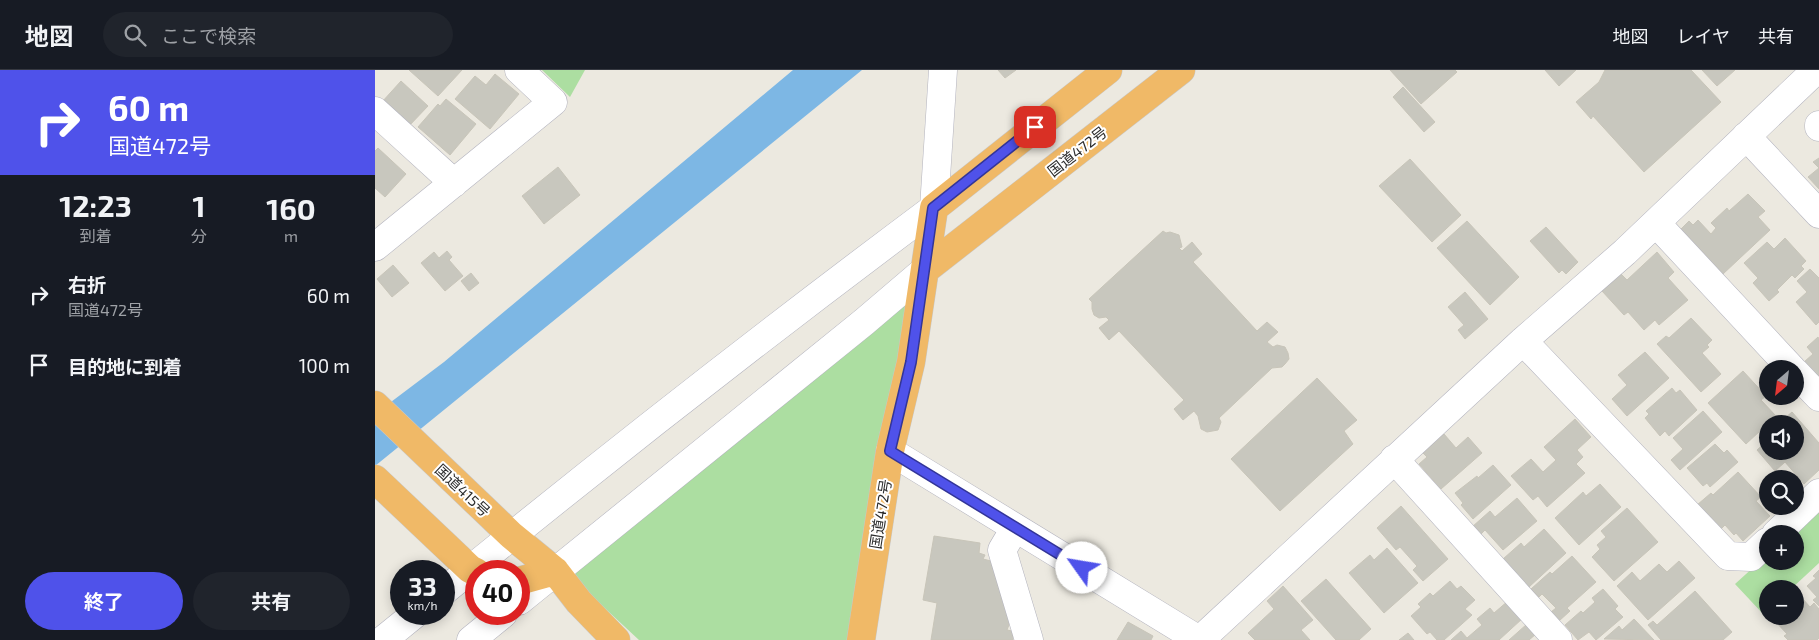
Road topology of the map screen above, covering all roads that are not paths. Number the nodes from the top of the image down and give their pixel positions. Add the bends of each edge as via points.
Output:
1 (519, 70) edge
2 (943, 70) edge
3 (1108, 70) edge
4 (1181, 70) edge
5 (1816, 70) edge
6 (375, 111) edge
7 (1747, 136) junction
8 (454, 184) junction
9 (933, 208) junction
10 (1819, 214) edge
11 (1656, 224) junction
12 (375, 247) edge
13 (925, 270) junction
14 (1523, 341) junction
15 (1784, 360) edge
16 (1804, 381) edge
17 (1819, 397) edge
18 (375, 405) edge
19 (890, 451) junction
20 (1394, 460) junction
21 (378, 481) edge
22 (1819, 493) edge
23 (1785, 525) edge
24 (1015, 528) junction
25 (511, 535) junction
26 (1759, 550) edge
27 (485, 560) edge
28 (465, 563) edge
29 (555, 571) junction
30 (530, 578) edge
31 (530, 592) edge
32 (401, 625) edge
33 (489, 625) edge
34 (383, 640) edge
35 (471, 640) edge
36 (616, 640) edge
37 (861, 640) edge
38 (1029, 640) edge
39 (1199, 640) edge
40 (1557, 640) edge

1 - 8 street via 553,102
2 - 9 street
3 - 9 highway
4 - 13 highway, 国道472号
5 - 7 street
6 - 8 street
7 - 10 street
7 - 11 street
8 - 12 street
9 - 13 highway, 国道472号
9 - 25 street
11 - 14 street
11 - 15 street
13 - 19 highway, 国道472号 via 911,362
13 - 29 street
14 - 20 street
14 - 26 street via 1728,556 1751,557
16 - 17 street
18 - 25 highway, 国道415号
19 - 24 street
19 - 37 highway, 国道472号
20 - 39 street
20 - 40 street
21 - 28 highway
22 - 23 street
24 - 38 street via 1003,550
24 - 39 street
25 - 27 street
25 - 29 highway, 国道415号
29 - 30 highway
29 - 31 street
29 - 36 highway, 国道415号 via 579,602
32 - 34 street
33 - 35 street

